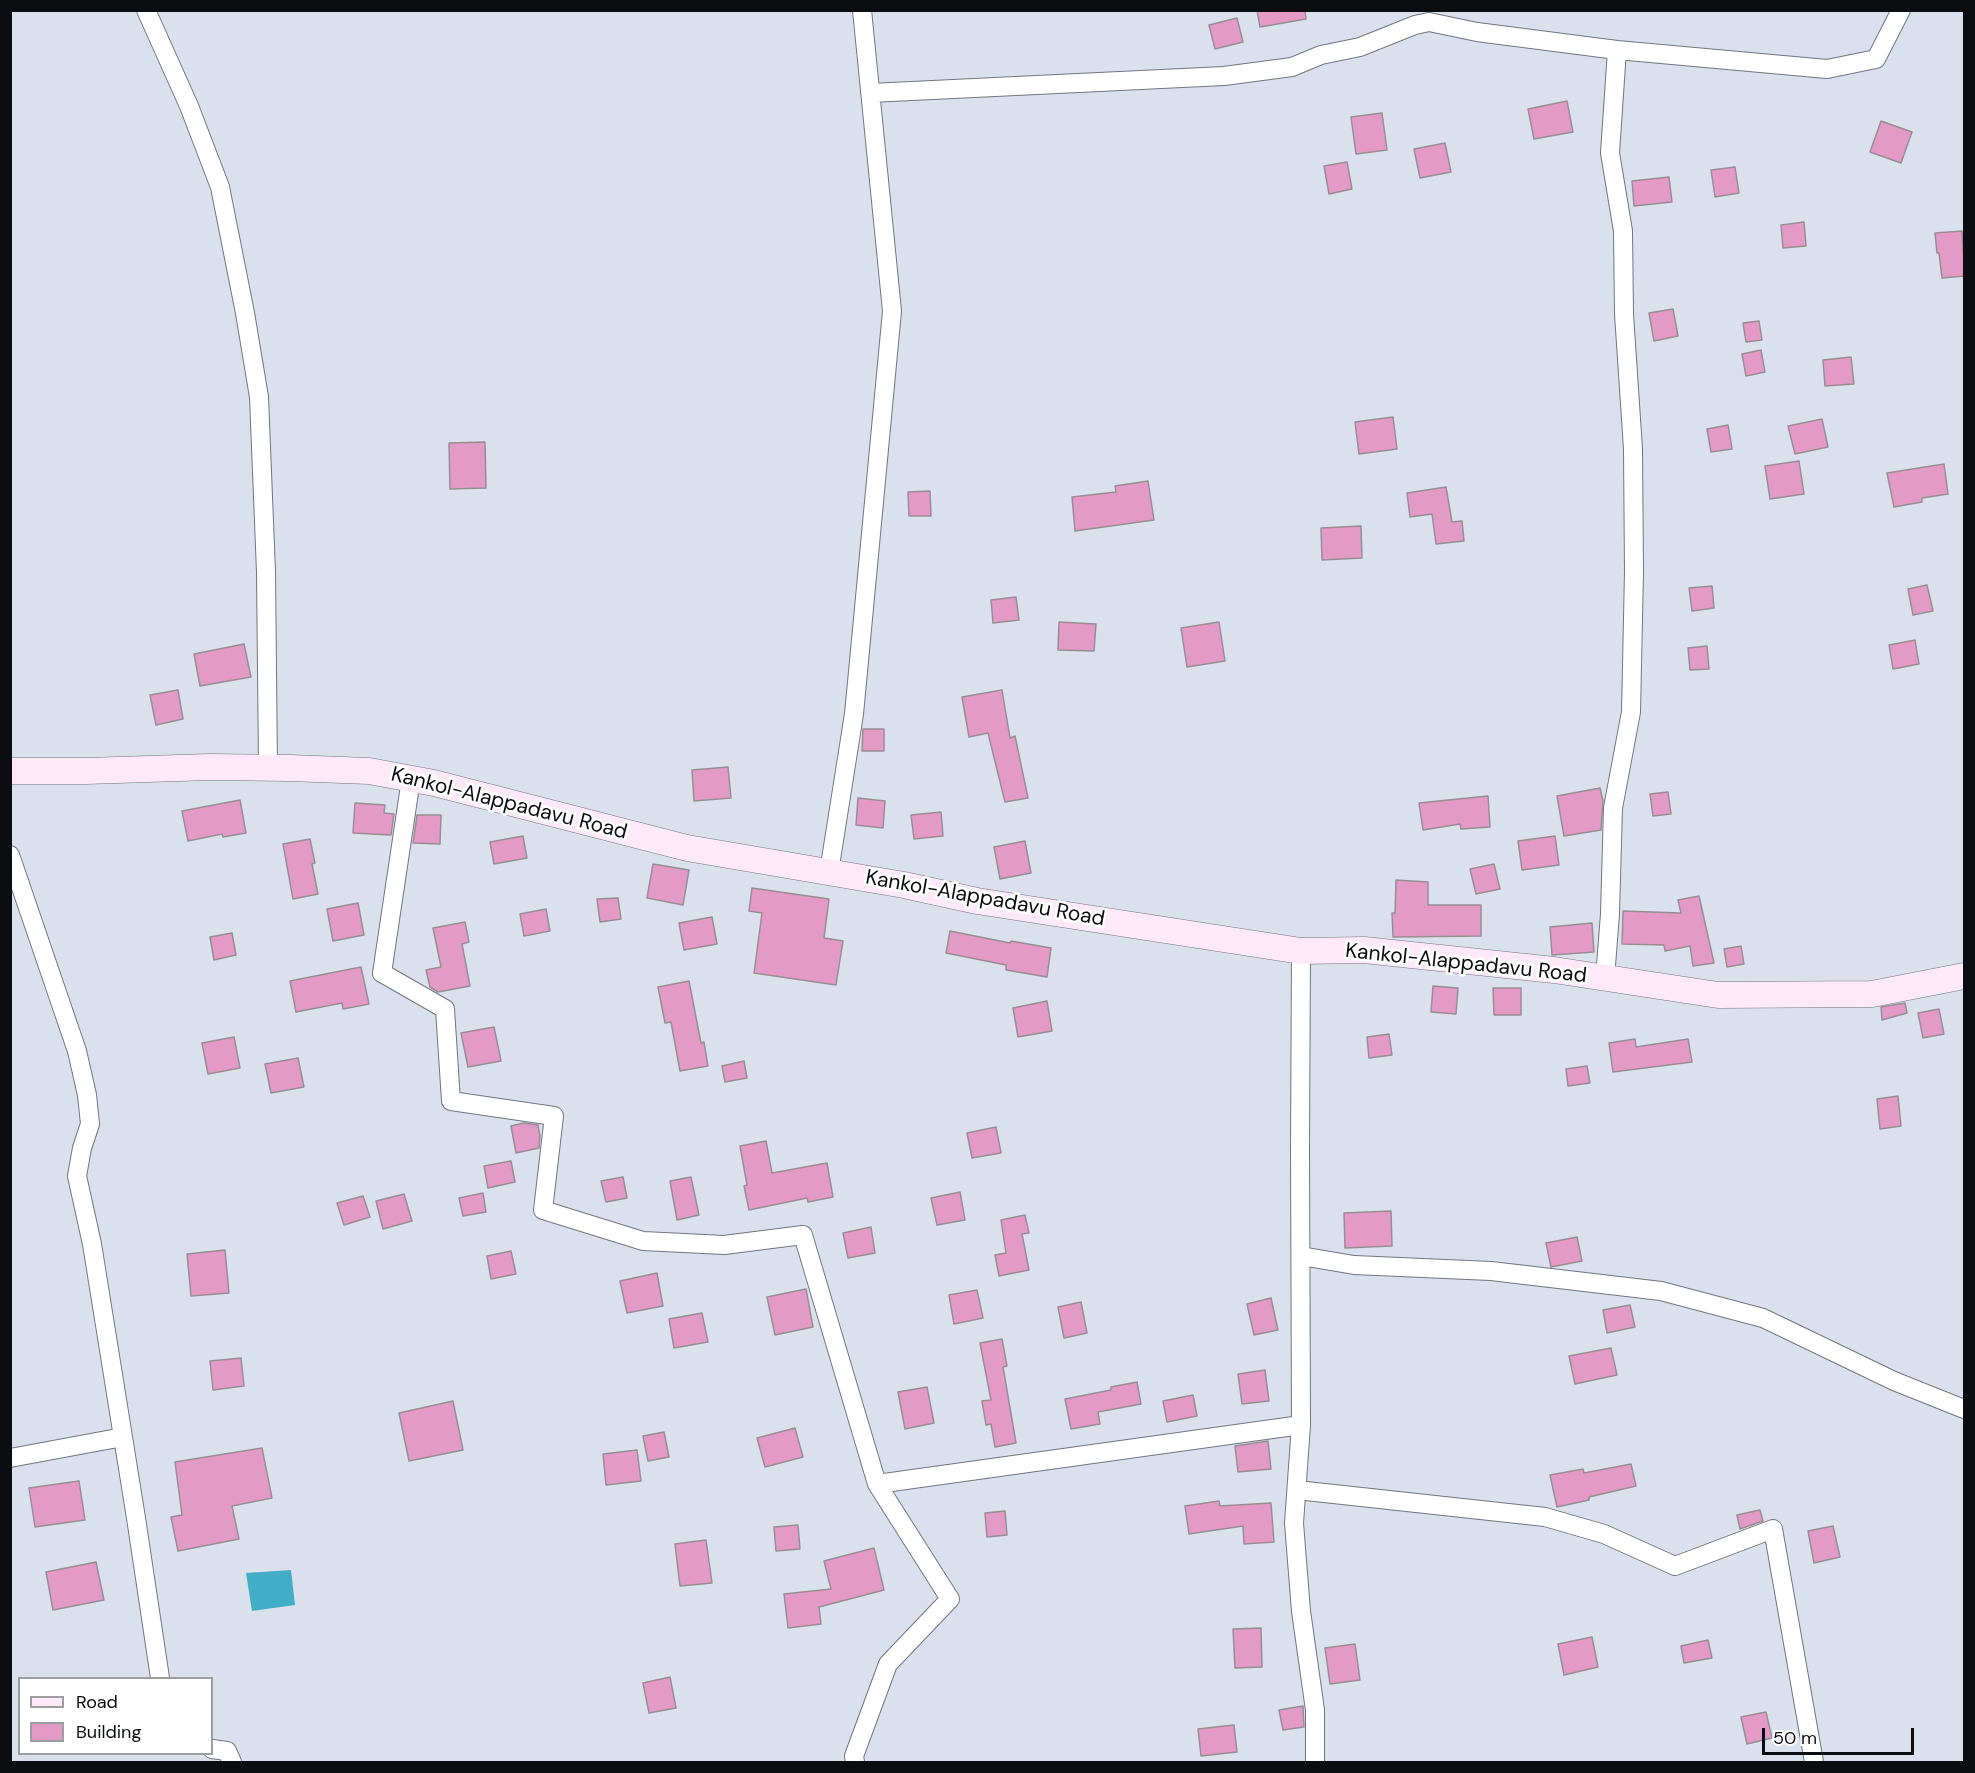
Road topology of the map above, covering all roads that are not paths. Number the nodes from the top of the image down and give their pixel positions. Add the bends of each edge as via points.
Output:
1 (146, 10) edge
2 (862, 10) edge
3 (1901, 10) edge
4 (1617, 50) junction
5 (870, 93) junction
6 (268, 768) junction
7 (10, 771) edge
8 (411, 779) junction
9 (10, 855) edge
10 (829, 872) junction
11 (1301, 951) junction
12 (1965, 976) edge
13 (1605, 978) junction
14 (1301, 1256) junction
15 (1965, 1409) edge
16 (1301, 1425) junction
17 (123, 1437) junction
18 (10, 1458) edge
19 (877, 1484) junction
20 (1297, 1490) junction
21 (160, 1677) edge
22 (213, 1749) edge
23 (232, 1762) edge
24 (855, 1762) edge
25 (1316, 1762) edge
26 (1814, 1762) edge

1 - 6 street via 220,186 259,397 267,572
2 - 5 street
3 - 4 street via 1876,59 1827,69
4 - 5 street via 1429,22 1292,67 1224,76
4 - 13 street via 1610,153 1623,231 1634,572 1631,712 1613,808
5 - 10 street via 892,311 854,714
6 - 7 main road, Kankol-Alappadavu Road
6 - 8 main road, Kankol-Alappadavu Road via 369,771
8 - 10 main road, Kankol-Alappadavu Road via 687,848
8 - 19 street via 382,973 445,1009 451,1101 554,1116 543,1210 643,1241 724,1245 803,1236
9 - 17 street via 87,1095 90,1124 77,1176
10 - 11 main road, Kankol-Alappadavu Road via 977,900
11 - 13 main road, Kankol-Alappadavu Road via 1364,950
11 - 14 street
12 - 13 main road, Kankol-Alappadavu Road via 1872,994 1718,995
14 - 15 street via 1354,1265 1491,1271 1661,1291 1763,1318 1894,1381
14 - 16 street
16 - 19 street
16 - 20 street
17 - 18 street
17 - 21 street
19 - 24 street via 950,1599 888,1664
20 - 25 street via 1294,1523 1315,1710
20 - 26 street via 1545,1517 1604,1534 1675,1566 1773,1529
22 - 23 street via 227,1751

